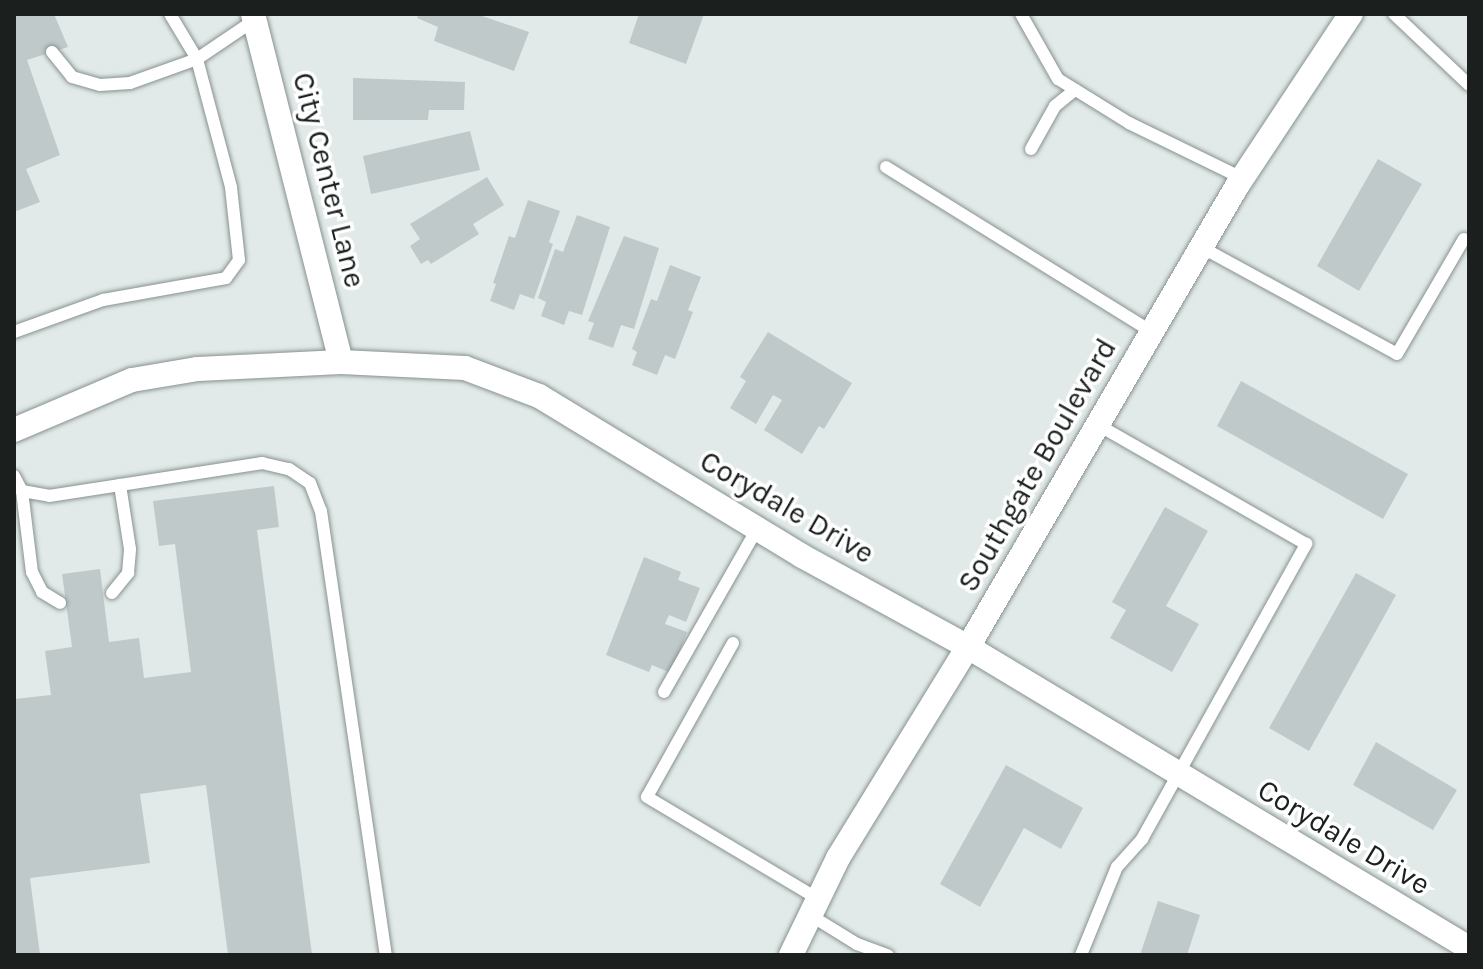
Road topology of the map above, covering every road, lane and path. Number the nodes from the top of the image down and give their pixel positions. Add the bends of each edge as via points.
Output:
1 (170, 14) edge
2 (1021, 14) edge
3 (1394, 14) edge
4 (258, 16) edge
5 (1338, 18) edge
6 (52, 52) dead end
7 (197, 59) junction
8 (1469, 85) edge
9 (1075, 90) junction
10 (1031, 149) dead end
11 (886, 167) dead end
12 (1242, 178) junction
13 (1464, 239) dead end
14 (1201, 247) junction
15 (14, 332) edge
16 (1152, 332) junction
17 (341, 362) junction
18 (1098, 425) junction
19 (14, 430) edge
20 (14, 476) edge
21 (120, 485) junction
22 (22, 491) junction
23 (757, 529) junction
24 (112, 593) dead end
25 (60, 603) dead end
26 (733, 643) dead end
27 (968, 647) junction
28 (664, 692) dead end
29 (1176, 774) junction
30 (814, 907) junction
31 (1469, 948) edge
32 (386, 955) edge
33 (791, 955) edge
34 (888, 955) edge
35 (1081, 955) edge

1 - 7 lane
2 - 9 lane via 1058,79
3 - 8 lane
4 - 7 lane
4 - 17 street, City Center Lane
5 - 12 street, Southgate Boulevard
6 - 7 lane via 72,77 100,85 130,83
7 - 15 lane via 231,187 239,260 226,278 103,300
9 - 10 lane via 1055,106
9 - 12 lane via 1129,123
11 - 16 lane
12 - 14 street, Southgate Boulevard
13 - 14 lane via 1397,354
14 - 16 street, Southgate Boulevard
16 - 18 street, Southgate Boulevard
17 - 19 street, Corydale Drive via 198,369 132,380
17 - 23 street, Corydale Drive via 465,368 539,396
18 - 27 street, Southgate Boulevard
18 - 29 lane via 1306,544
20 - 22 lane
21 - 22 lane via 49,496
21 - 24 lane via 129,561 128,573
21 - 32 lane via 262,463 289,469 310,483 321,511
22 - 25 lane via 32,572 42,592
23 - 27 street, Corydale Drive
23 - 28 lane
26 - 30 lane via 647,797
27 - 29 street, Corydale Drive
27 - 30 street, Southgate Boulevard via 838,858
29 - 31 street, Corydale Drive
29 - 35 lane via 1142,839 1117,867
30 - 33 street, Southgate Boulevard
30 - 34 lane via 857,944

